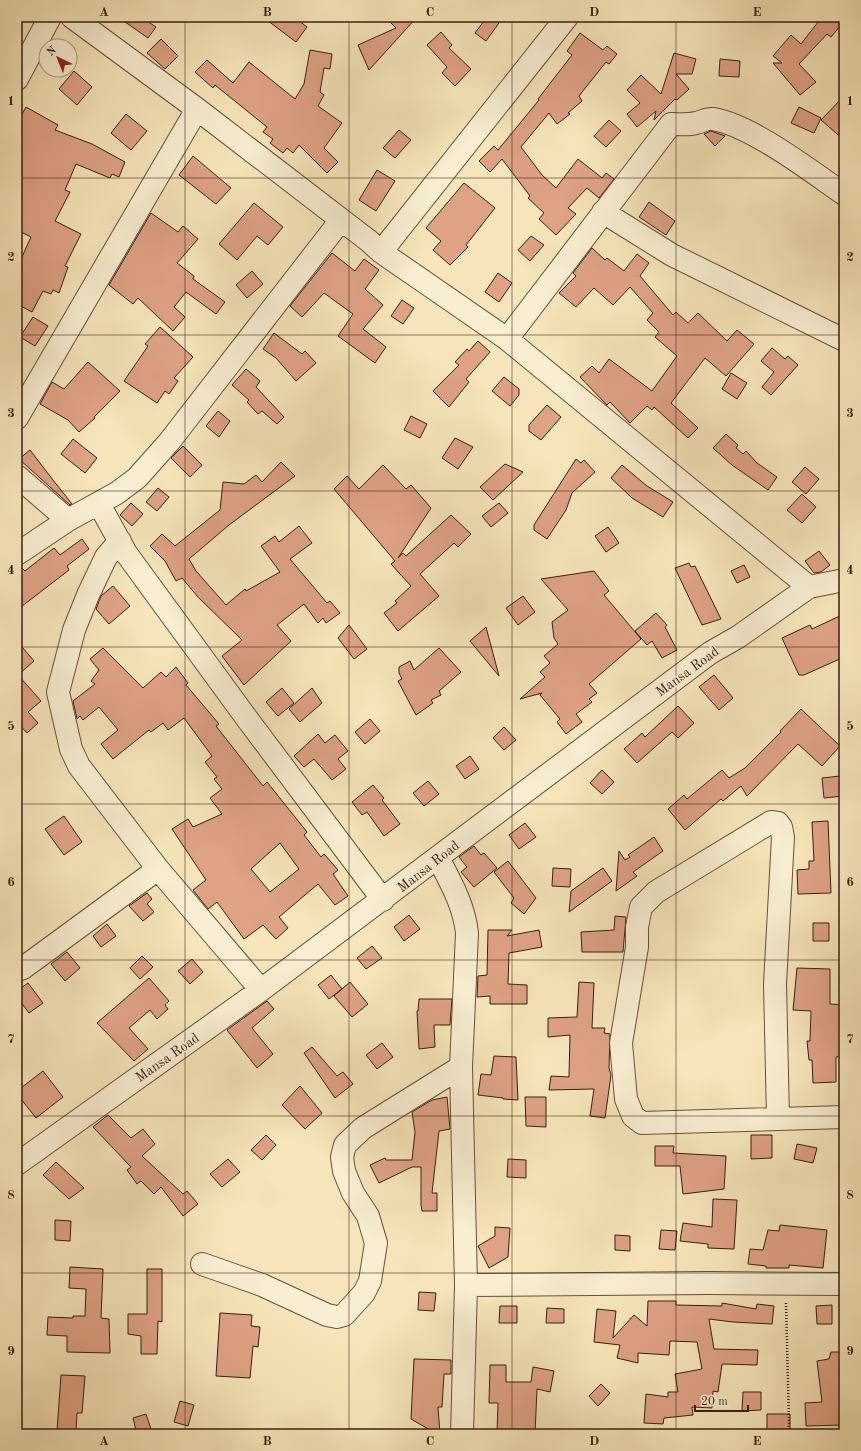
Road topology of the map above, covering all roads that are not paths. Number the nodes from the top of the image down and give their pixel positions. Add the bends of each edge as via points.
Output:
1 (50, 17) edge
2 (72, 17) edge
3 (567, 17) edge
4 (17, 78) edge
5 (197, 109) junction
6 (844, 194) edge
7 (603, 212) junction
8 (342, 220) junction
9 (381, 252) junction
10 (507, 339) junction
11 (844, 340) edge
12 (17, 418) edge
13 (17, 476) edge
14 (99, 504) junction
15 (68, 520) junction
16 (120, 541) junction
17 (17, 554) edge
18 (844, 580) edge
19 (809, 587) junction
20 (438, 858) junction
21 (158, 869) junction
22 (383, 900) junction
23 (17, 970) edge
24 (261, 990) junction
25 (461, 1067) junction
26 (844, 1117) edge
27 (778, 1118) junction
28 (17, 1164) edge
29 (202, 1264) dead end
30 (844, 1284) edge
31 (466, 1285) junction
32 (462, 1434) edge

1 - 4 street
2 - 5 street
3 - 9 street
5 - 8 street
5 - 12 street
6 - 7 street via 786,154 750,134 727,123 705,119 696,123 671,124
7 - 10 street
7 - 11 street via 672,255
8 - 9 street
8 - 14 street via 169,442 137,478
9 - 10 street
10 - 19 street
13 - 15 street
14 - 15 street
14 - 16 street
15 - 17 street
16 - 21 street via 106,557 88,595 74,630 58,692 71,749 79,766
16 - 22 street via 126,553 241,710
18 - 19 street, Mansa Road
19 - 20 street, Mansa Road via 738,637 710,653
20 - 22 street, Mansa Road
20 - 25 street via 458,897 467,934
21 - 23 street
21 - 24 street
22 - 24 street, Mansa Road
24 - 28 street, Mansa Road
25 - 29 street via 363,1128 345,1145 342,1157 344,1171 368,1216 376,1243 370,1281 364,1293 344,1315 327,1315 262,1285
25 - 31 street
26 - 27 street
27 - 27 street via 775,984 783,837 778,823 771,822 656,892 641,906 621,1043 626,1099 637,1120 642,1122
30 - 31 street
31 - 32 street

